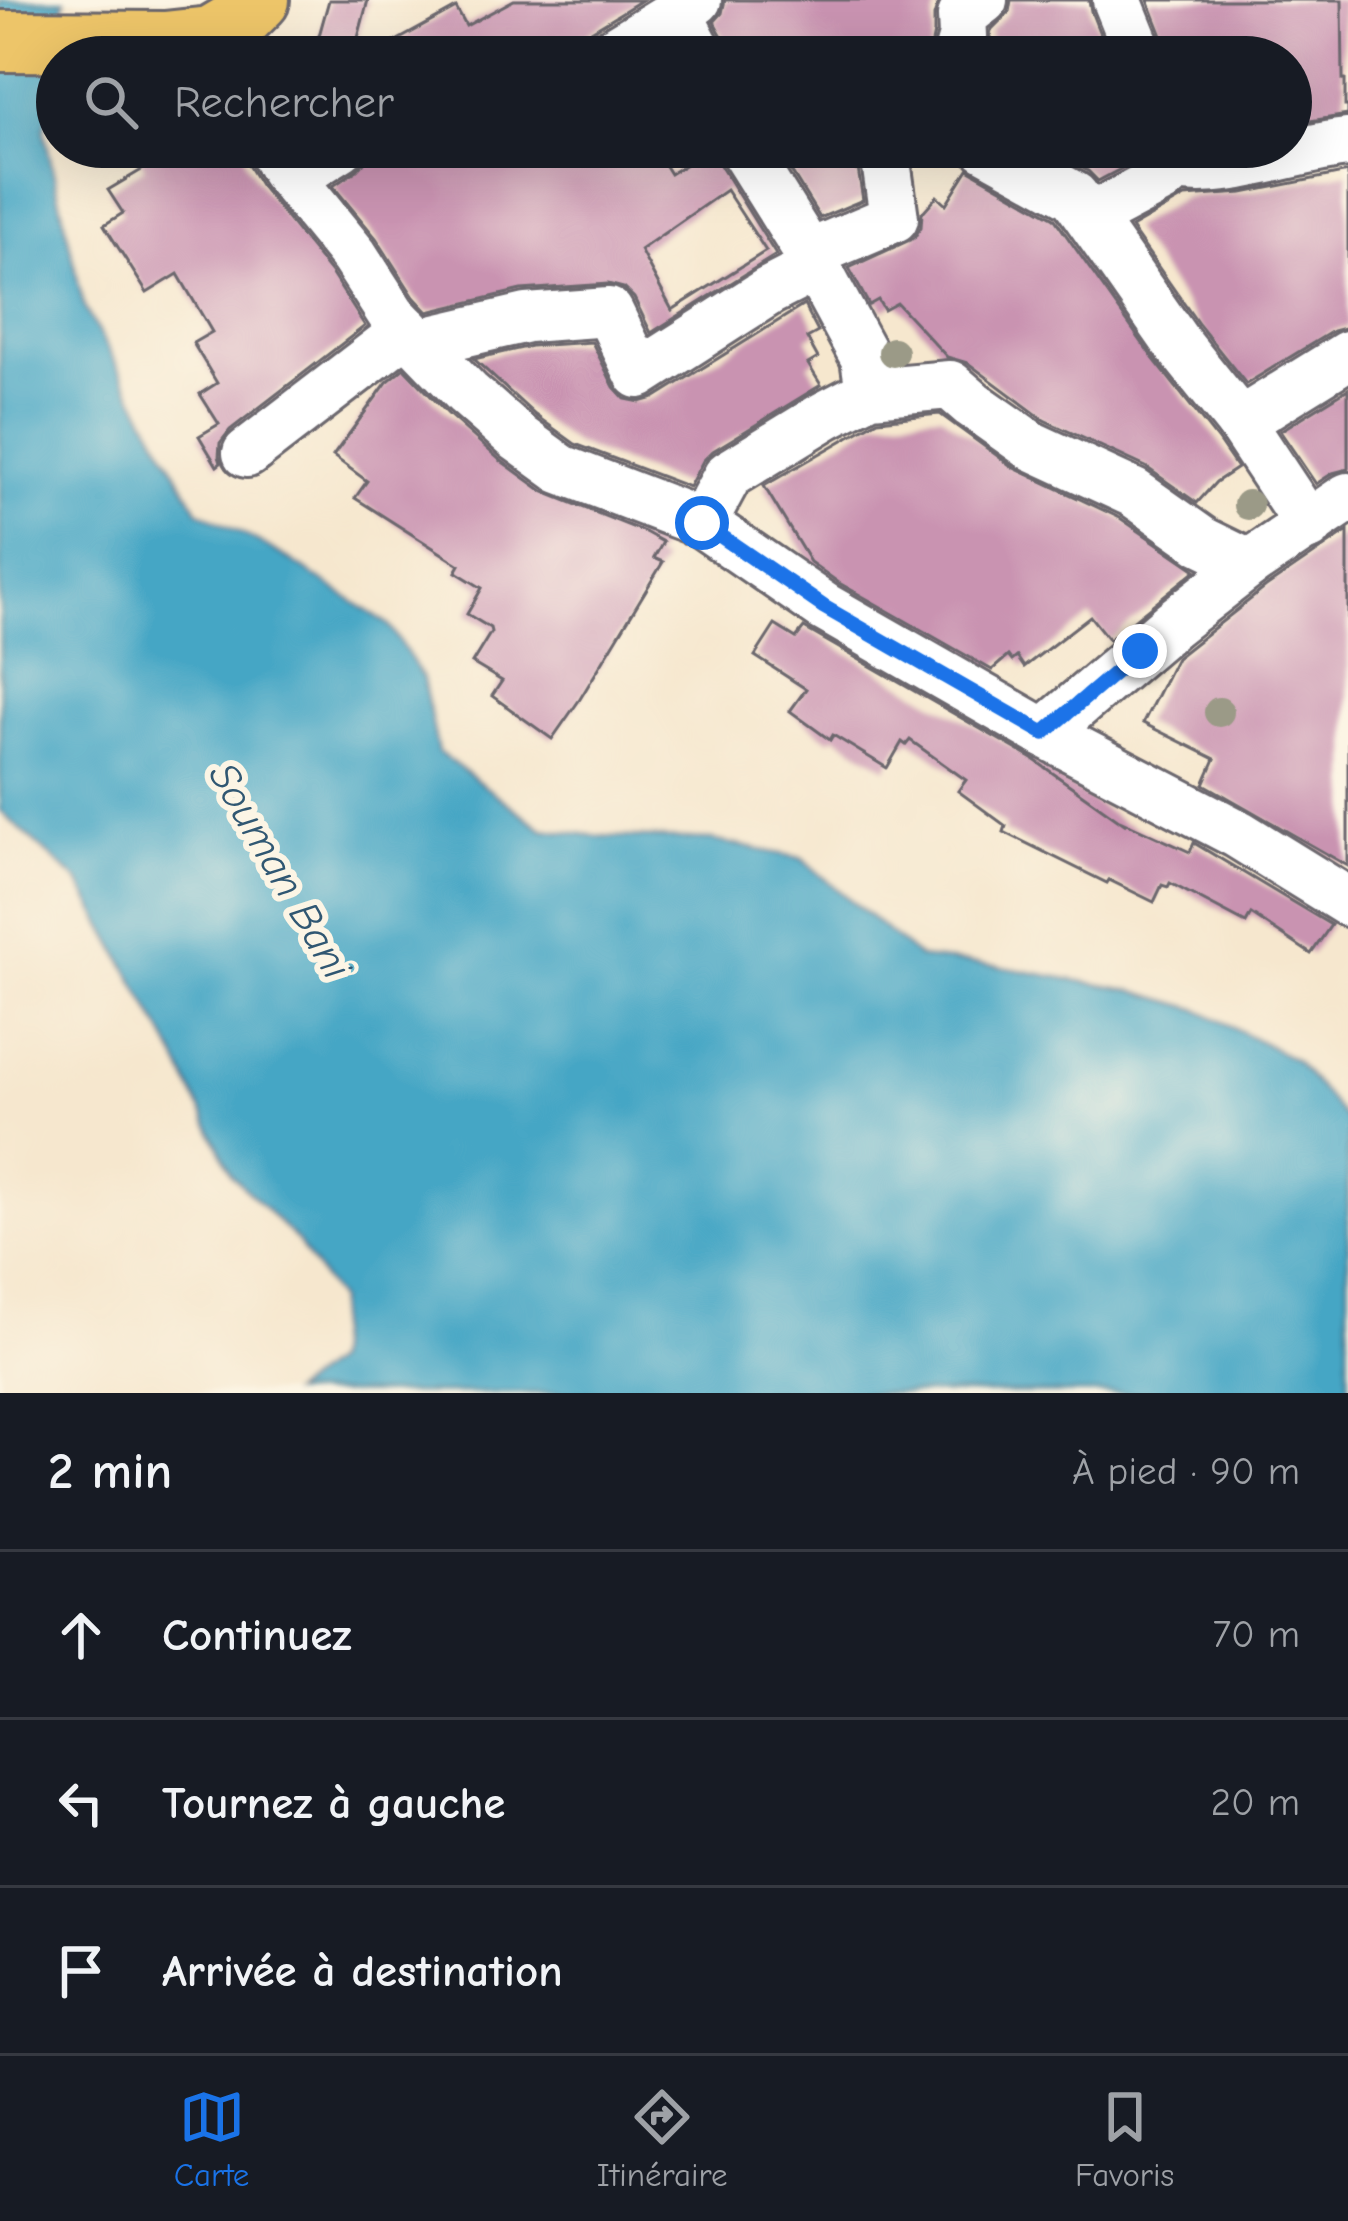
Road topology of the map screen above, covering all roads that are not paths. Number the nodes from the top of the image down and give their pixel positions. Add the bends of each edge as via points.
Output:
1 (259, 0) edge
2 (983, 0) edge
3 (1117, 0) edge
4 (687, 6) edge
5 (225, 36) edge
6 (638, 36) edge
7 (695, 36) edge
8 (963, 36) edge
9 (1132, 36) edge
10 (36, 40) edge
11 (0, 41) edge
12 (1348, 143) edge
13 (1312, 147) edge
14 (285, 168) edge
15 (755, 168) edge
16 (887, 168) edge
17 (1023, 168) edge
18 (1166, 168) edge
19 (1091, 217) junction
20 (812, 261) junction
21 (413, 336) junction
22 (1348, 355) edge
23 (870, 392) junction
24 (1240, 422) junction
25 (247, 453) dead end
26 (1329, 512) edge
27 (702, 523) junction
28 (1249, 564) junction
29 (1044, 733) junction
30 (1348, 902) edge

1 - 5 main road
2 - 8 street via 962,16
3 - 9 street
4 - 6 street
4 - 7 street
10 - 11 main road
12 - 13 street
14 - 21 street
15 - 20 street
16 - 20 street via 894,218
17 - 19 street via 1074,196
18 - 19 street
19 - 24 street
20 - 21 street via 639,374 609,312
20 - 23 street via 865,358
21 - 25 street
21 - 27 street via 561,469
22 - 24 street
23 - 27 street via 728,475
23 - 28 street via 950,385 1030,445 1135,493
24 - 26 street
26 - 28 street
27 - 29 street via 824,607
28 - 29 street
29 - 30 street

